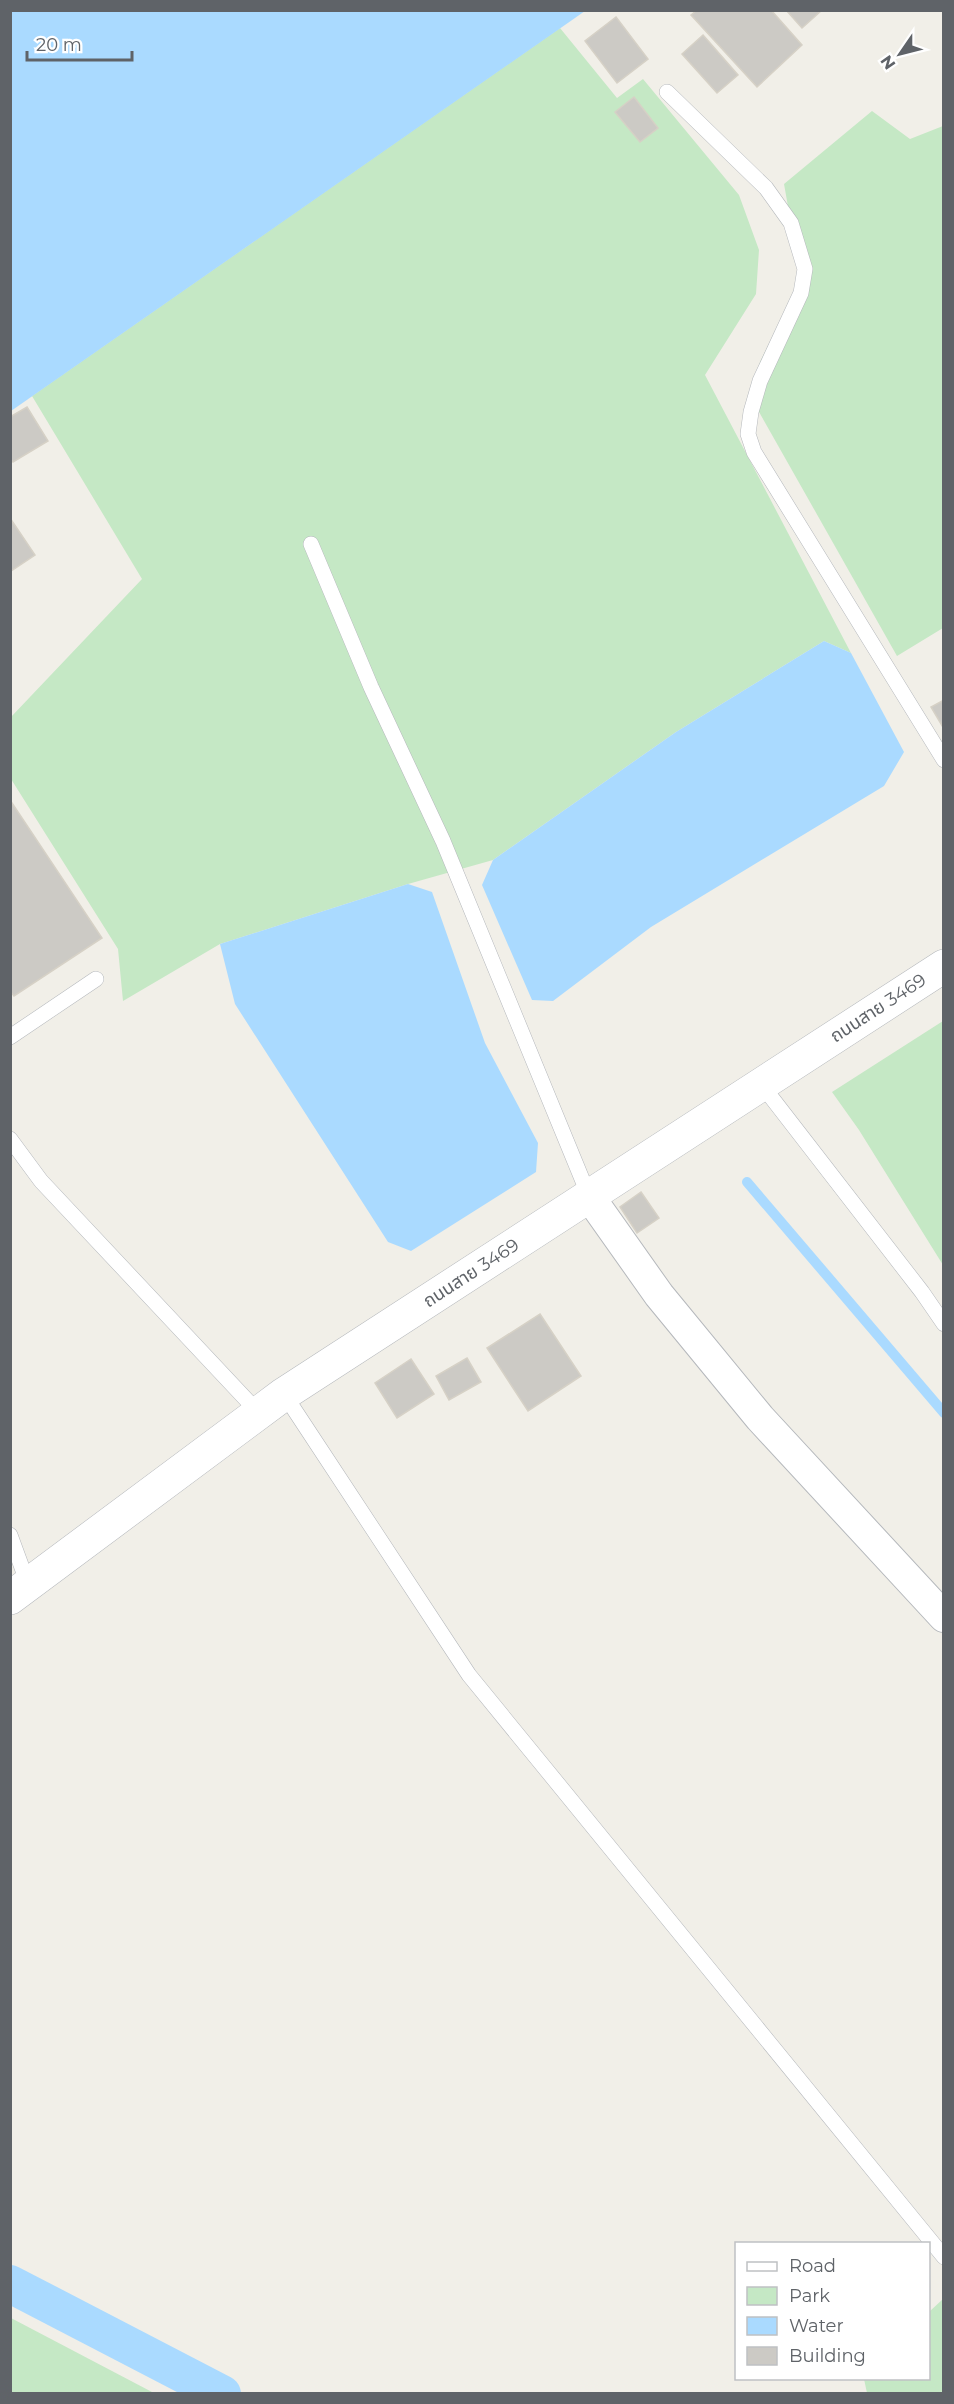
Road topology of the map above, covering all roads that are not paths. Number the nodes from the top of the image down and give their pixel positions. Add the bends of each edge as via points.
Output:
1 (667, 92) dead end
2 (311, 544) dead end
3 (944, 760) edge
4 (944, 966) edge
5 (96, 979) dead end
6 (10, 1037) edge
7 (761, 1084) junction
8 (10, 1139) edge
9 (589, 1196) junction
10 (944, 1324) edge
11 (271, 1403) junction
12 (10, 1535) edge
13 (19, 1591) edge
14 (944, 1617) edge
15 (944, 2257) edge

1 - 3 lane via 766,188 791,223 805,269 801,294 760,381 748,434 754,452
2 - 9 lane via 371,687 443,841
4 - 7 street, ถนนสาย 3469
5 - 6 lane
7 - 9 street, ถนนสาย 3469
7 - 10 lane
8 - 11 lane via 40,1181
9 - 11 street, ถนนสาย 3469
9 - 14 street via 659,1295 760,1418
11 - 13 street, ถนนสาย 3469
11 - 15 lane via 469,1675
12 - 13 lane

